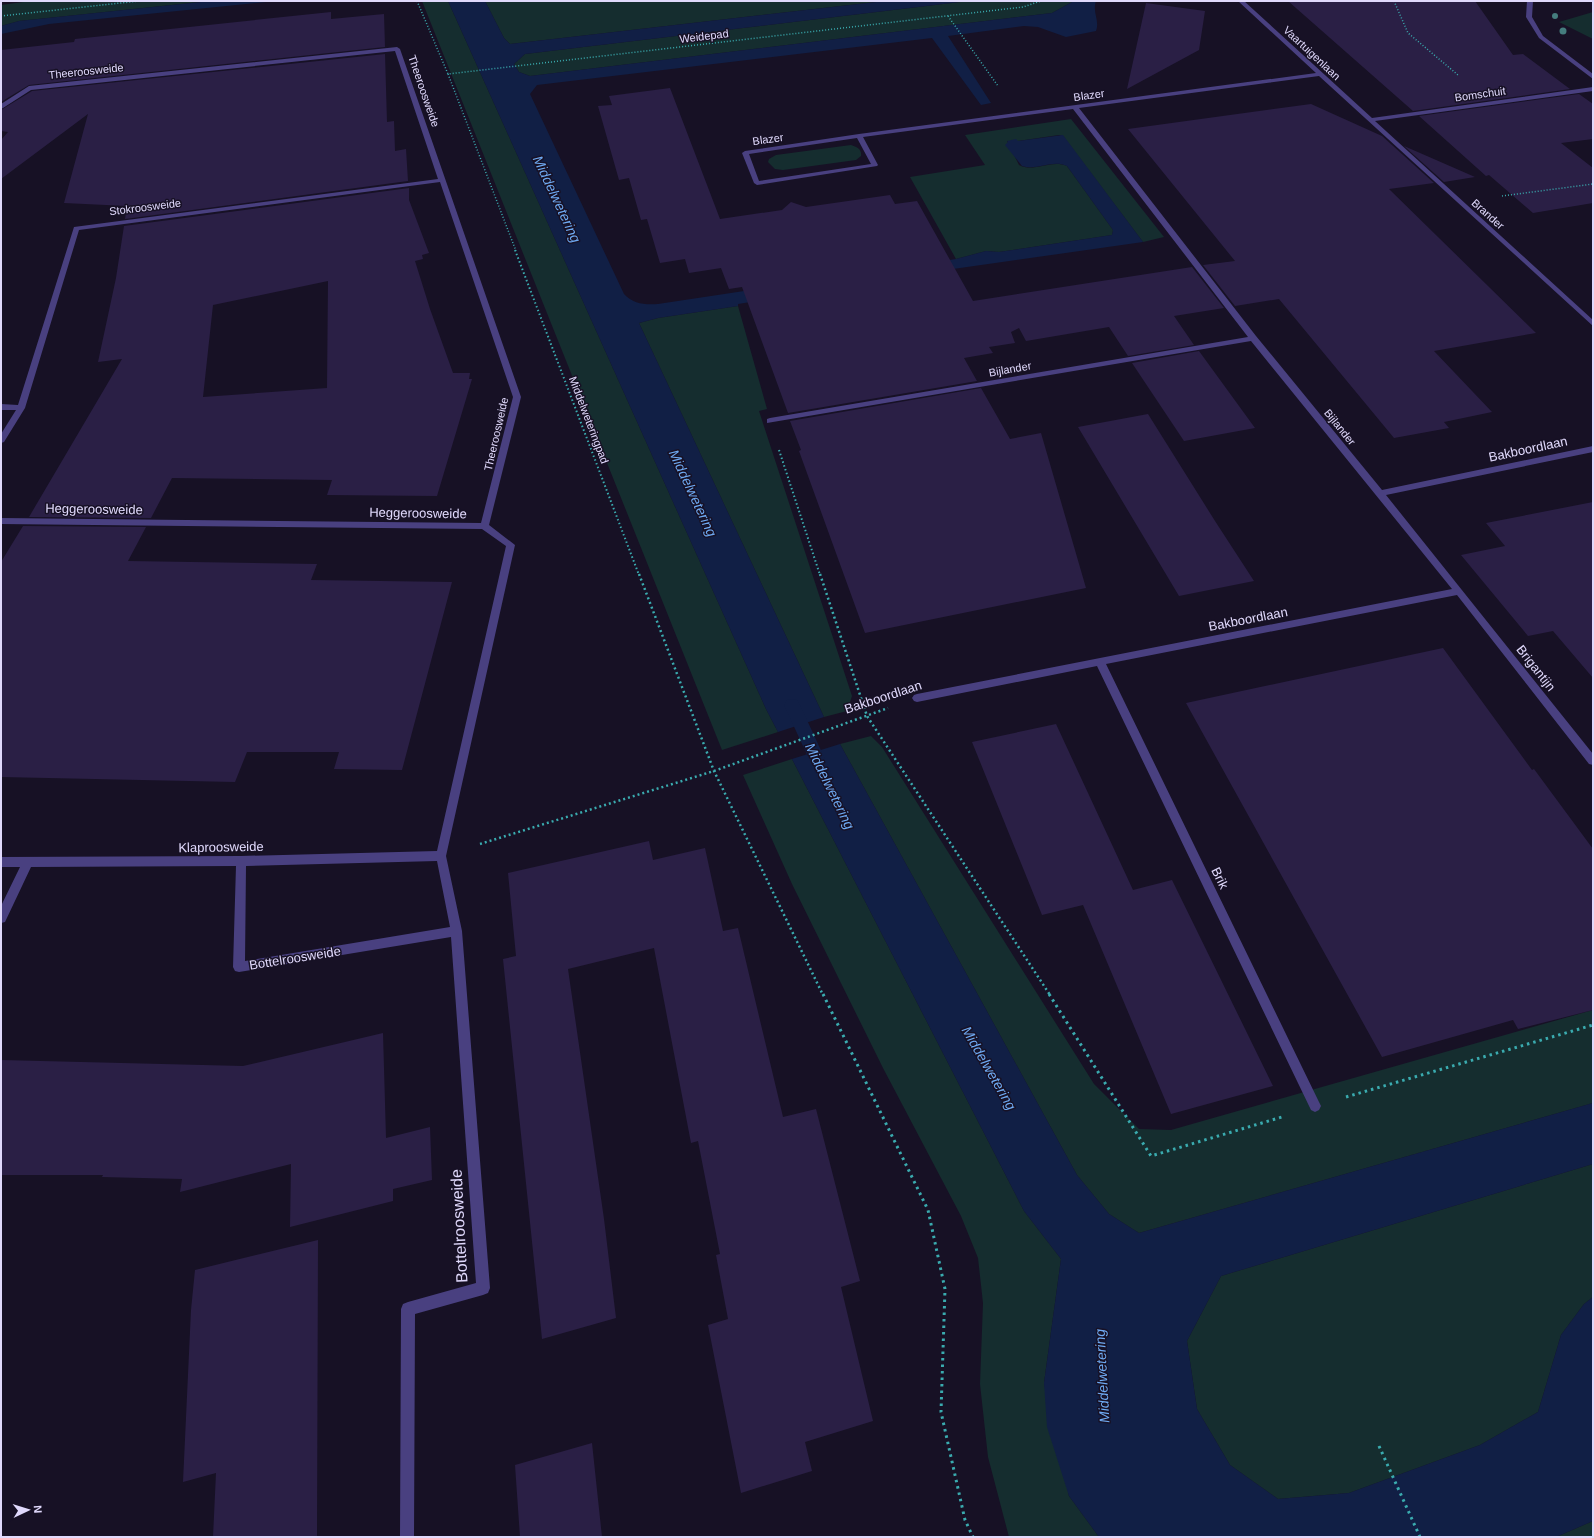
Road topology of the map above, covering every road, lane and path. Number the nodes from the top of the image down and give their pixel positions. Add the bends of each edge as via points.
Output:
1 (140, 1) edge
2 (417, 1) edge
3 (1041, 1) edge
4 (1241, 1) edge
5 (1394, 1) edge
6 (1530, 1) edge
7 (1, 16) edge
8 (948, 16) junction
9 (448, 74) junction
10 (1320, 74) junction
11 (1593, 77) edge
12 (1593, 89) edge
13 (1491, 103) junction
14 (1, 107) edge
15 (1075, 107) junction
16 (1018, 115) junction
17 (1370, 120) junction
18 (859, 136) junction
19 (442, 180) junction
20 (1593, 184) edge
21 (1460, 202) junction
22 (1593, 324) edge
23 (1253, 338) junction
24 (1, 407) edge
25 (21, 408) junction
26 (770, 421) joint
27 (1, 440) edge
28 (1593, 449) edge
29 (1380, 493) junction
30 (1, 521) edge
31 (484, 526) junction
32 (1459, 591) junction
33 (1100, 662) junction
34 (917, 698) joint
35 (867, 716) junction
36 (1593, 761) edge
37 (714, 771) junction
38 (441, 856) junction
39 (1, 862) edge
40 (241, 862) junction
41 (27, 863) junction
42 (1, 918) edge
43 (456, 931) junction
44 (1593, 1025) edge
45 (1315, 1106) junction
46 (1379, 1446) dead end
47 (407, 1537) edge
48 (973, 1537) edge
49 (1420, 1537) edge

1 - 7 path
2 - 9 path
3 - 8 path, Weidepad via 1023,7
4 - 10 street, Vaartuigenlaan
5 - 13 path via 1408,33
6 - 11 street via 1529,17 1542,37
8 - 9 path, Weidepad
8 - 16 path
9 - 37 path, Middelweteringpad
10 - 15 street, Blazer
10 - 17 street, Vaartuigenlaan
12 - 13 street, Bomschuit
13 - 17 street, Bomschuit
14 - 19 street, Theeroosweide via 29,88 398,49
15 - 16 street, Blazer
15 - 23 street, Bijlander
16 - 18 street, Blazer
17 - 21 street, Brander
18 - 18 street, Blazer via 875,165 757,183 744,153
19 - 25 street, Stokroosweide via 76,228
19 - 31 street, Theeroosweide via 517,398
20 - 21 path
21 - 22 street, Brander
23 - 26 street, Bijlander
23 - 29 street, Bijlander
24 - 25 street
25 - 27 street, Stokroosweide
26 - 35 path
28 - 29 street, Bakboordlaan
29 - 32 street
30 - 31 street, Heggeroosweide
31 - 38 street, Heggeroosweide via 511,545
32 - 33 street, Bakboordlaan
32 - 36 street, Brigantijn
33 - 34 street, Bakboordlaan
33 - 45 street, Brik
34 - 35 path, Bakboordlaan
35 - 37 path, Bakboordlaan
35 - 45 path via 1069,1024 1151,1156
37 - 38 path, Bakboordlaan
37 - 48 path, Middelweteringpad via 928,1210 945,1289 941,1412 965,1520
38 - 40 street, Klaproosweide
38 - 43 street, Bottelroosweide
39 - 41 street, Klaproosweide
40 - 41 street, Klaproosweide
40 - 43 street, Bottelroosweide via 239,968
41 - 42 street
43 - 47 street, Bottelroosweide via 482,1288 408,1309
44 - 45 path
46 - 49 path

